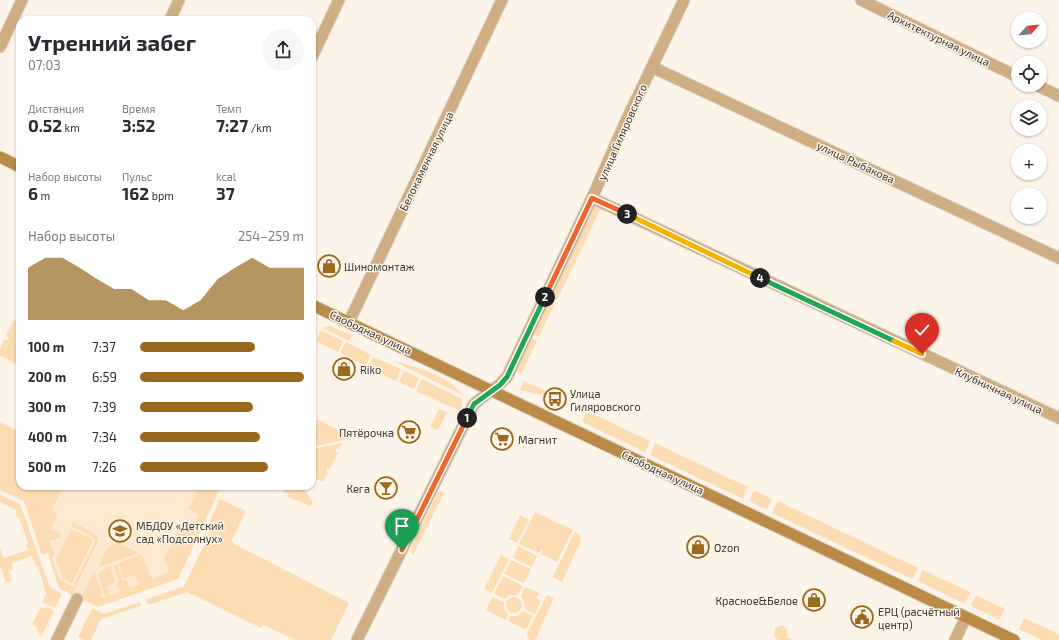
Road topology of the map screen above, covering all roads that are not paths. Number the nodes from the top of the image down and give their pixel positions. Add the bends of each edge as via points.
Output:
1 (22, 0) edge
2 (179, 0) edge
3 (339, 0) edge
4 (502, 0) edge
5 (684, 0) edge
6 (861, 0) edge
7 (172, 16) edge
8 (0, 47) edge
9 (316, 49) edge
10 (652, 66) junction
11 (1011, 74) edge
12 (1047, 90) edge
13 (1059, 96) edge
14 (0, 157) edge
15 (16, 165) edge
16 (592, 198) junction
17 (1059, 258) edge
18 (316, 307) edge
19 (349, 322) junction
20 (492, 390) junction
21 (1059, 418) edge
22 (77, 599) dead end
23 (966, 617) junction
24 (57, 640) edge
25 (357, 640) edge
26 (955, 640) edge
27 (1014, 640) edge

1 - 8 street
2 - 7 street
3 - 9 street
4 - 19 street, Белокаменная улица
5 - 10 street, улица Гиляровского
6 - 11 street, Архитектурная улица
10 - 16 street, улица Гиляровского
10 - 17 street, улица Рыбакова
12 - 13 street
14 - 15 main road
16 - 20 street, улица Гиляровского via 507,377
16 - 21 street, Клубничная улица
18 - 19 main road, Свободная улица
19 - 20 main road, Свободная улица
20 - 23 main road, Свободная улица
20 - 25 street, улица Гиляровского via 474,404
22 - 24 street
23 - 26 street
23 - 27 main road, Свободная улица

